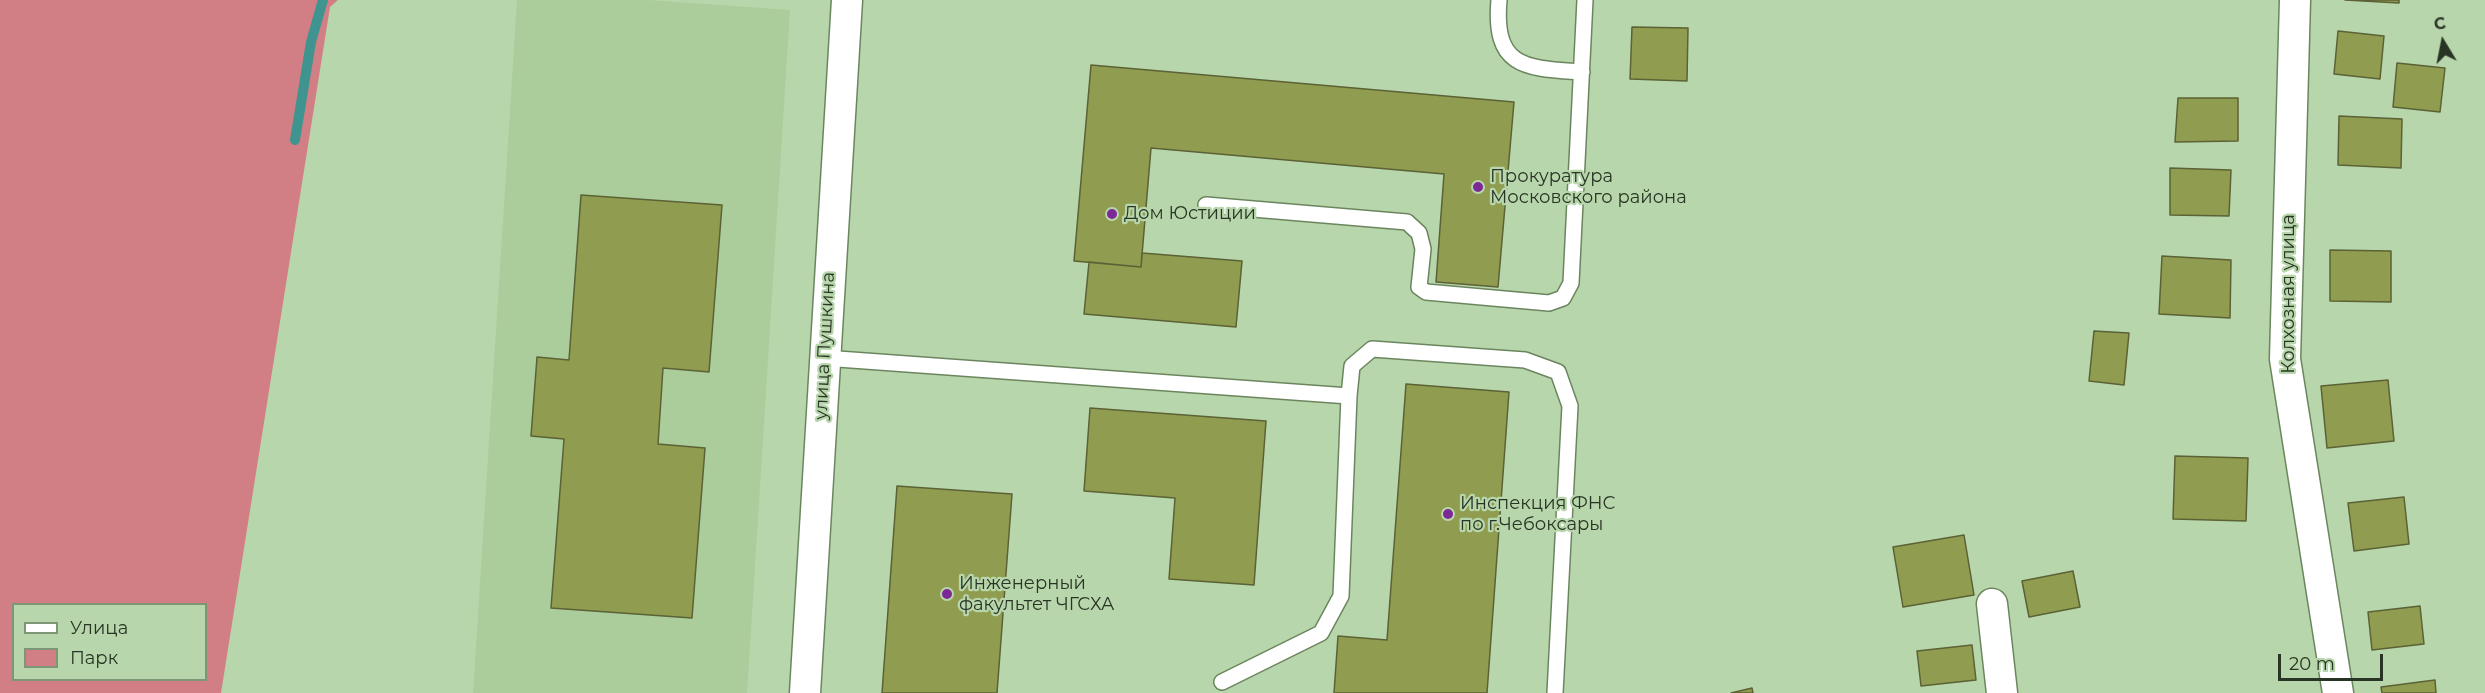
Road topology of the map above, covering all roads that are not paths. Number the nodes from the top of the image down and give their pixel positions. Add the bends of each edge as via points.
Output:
1 (847, 0) edge
2 (1499, 0) edge
3 (1585, 0) edge
4 (2295, 0) edge
5 (1582, 72) junction
6 (1206, 205) dead end
7 (824, 358) junction
8 (1349, 396) junction
9 (1992, 604) dead end
10 (1222, 682) dead end
11 (805, 693) edge
12 (1555, 693) edge
13 (2002, 693) edge
14 (2338, 693) edge

1 - 7 street, улица Пушкина
2 - 5 lane via 1501,40 1513,59 1532,69
3 - 5 lane
4 - 14 street, Колхозная улица via 2285,358
5 - 6 lane via 1571,283 1563,298 1549,303 1426,291 1419,287 1423,249 1419,233 1407,222
7 - 8 lane
7 - 11 street, улица Пушкина
8 - 10 lane via 1341,596 1321,633
8 - 12 lane via 1352,366 1372,349 1525,360 1558,372 1570,406
9 - 13 street

